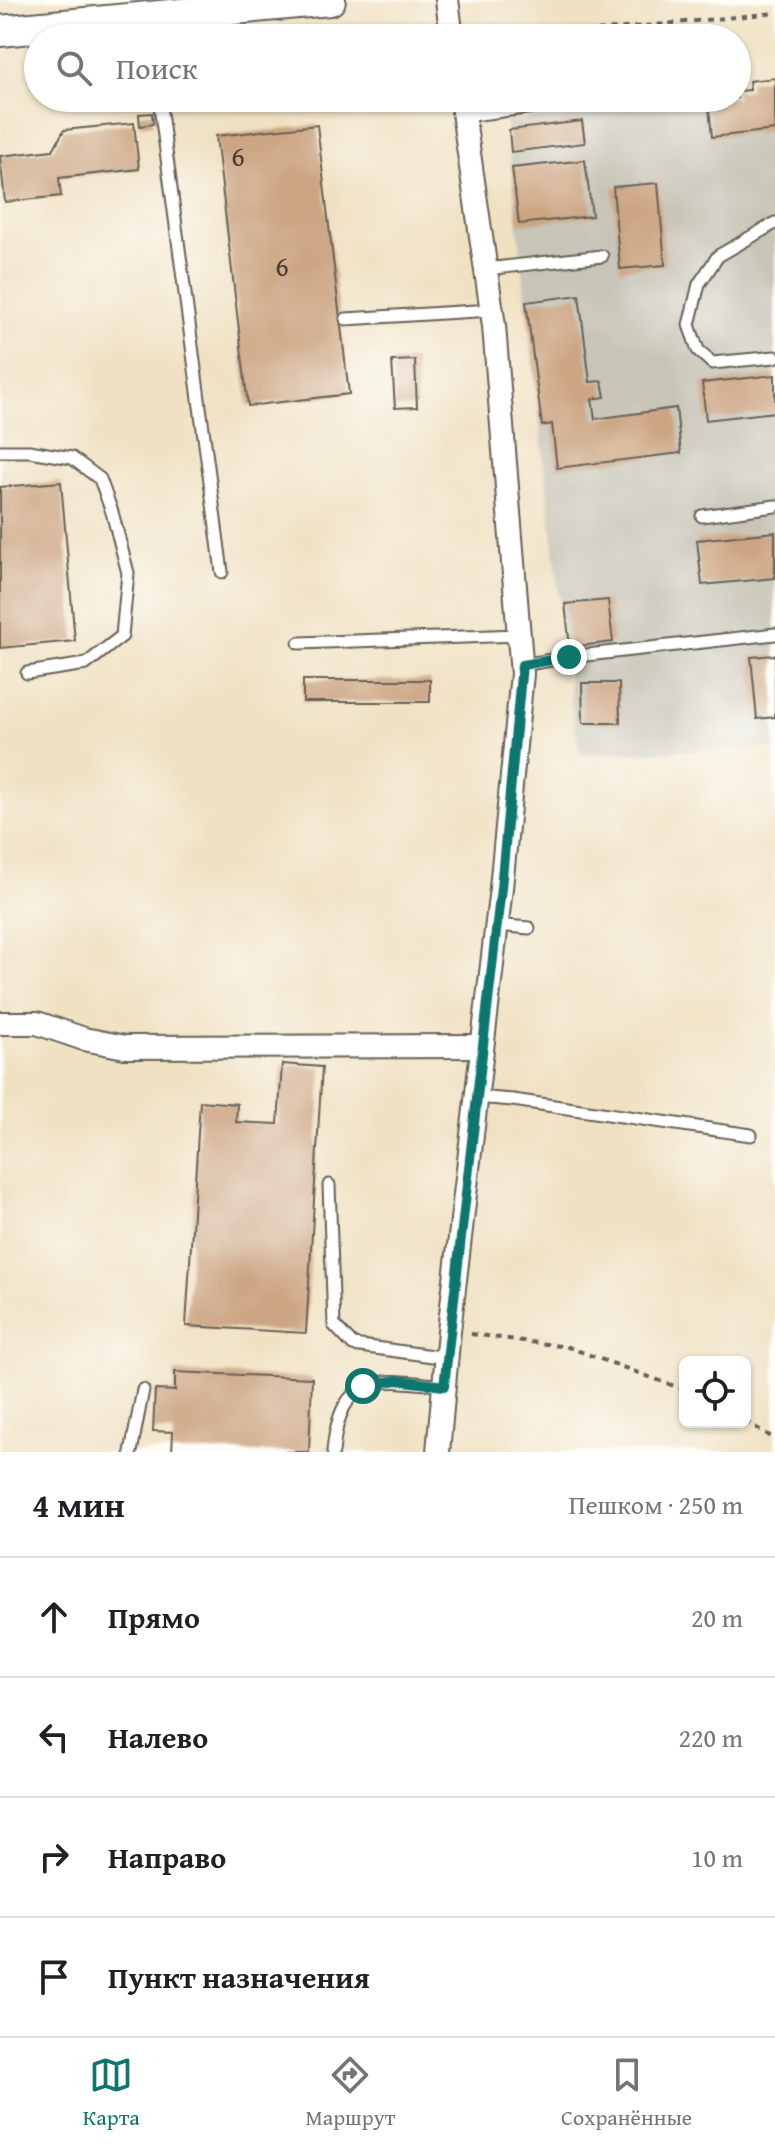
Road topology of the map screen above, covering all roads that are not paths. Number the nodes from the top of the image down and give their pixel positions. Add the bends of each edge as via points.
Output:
1 (330, 0) edge
2 (447, 0) edge
3 (175, 24) edge
4 (450, 24) edge
5 (0, 31) edge
6 (24, 31) edge
7 (161, 112) edge
8 (463, 112) edge
9 (775, 223) edge
10 (602, 256) dead end
11 (486, 269) junction
12 (492, 310) junction
13 (346, 319) dead end
14 (775, 357) edge
15 (0, 451) edge
16 (775, 506) edge
17 (702, 516) dead end
18 (222, 572) dead end
19 (775, 634) edge
20 (519, 635) junction
21 (299, 643) dead end
22 (522, 665) junction
23 (27, 673) dead end
24 (497, 925) junction
25 (529, 928) dead end
26 (0, 1023) edge
27 (482, 1046) junction
28 (476, 1097) junction
29 (751, 1135) dead end
30 (329, 1185) dead end
31 (447, 1358) junction
32 (444, 1386) junction
33 (143, 1390) dead end
34 (131, 1452) edge
35 (333, 1452) edge
36 (438, 1452) edge

1 - 3 main road
2 - 4 street
5 - 6 main road
7 - 18 lane
8 - 11 street
9 - 14 lane via 718,256 699,284 689,325 698,350 712,363
10 - 11 lane
11 - 12 street
12 - 13 lane
12 - 20 street
15 - 23 lane via 72,458 100,479 128,573 122,636 86,664
16 - 17 lane
19 - 22 lane
20 - 21 lane
20 - 22 street
22 - 24 street
24 - 25 lane
24 - 27 street
26 - 27 street via 37,1023 125,1047
27 - 28 street
28 - 29 lane
28 - 31 street
30 - 31 lane via 334,1325 353,1345
31 - 32 street
32 - 35 lane via 397,1380 363,1386 344,1404
32 - 36 street
33 - 34 lane

